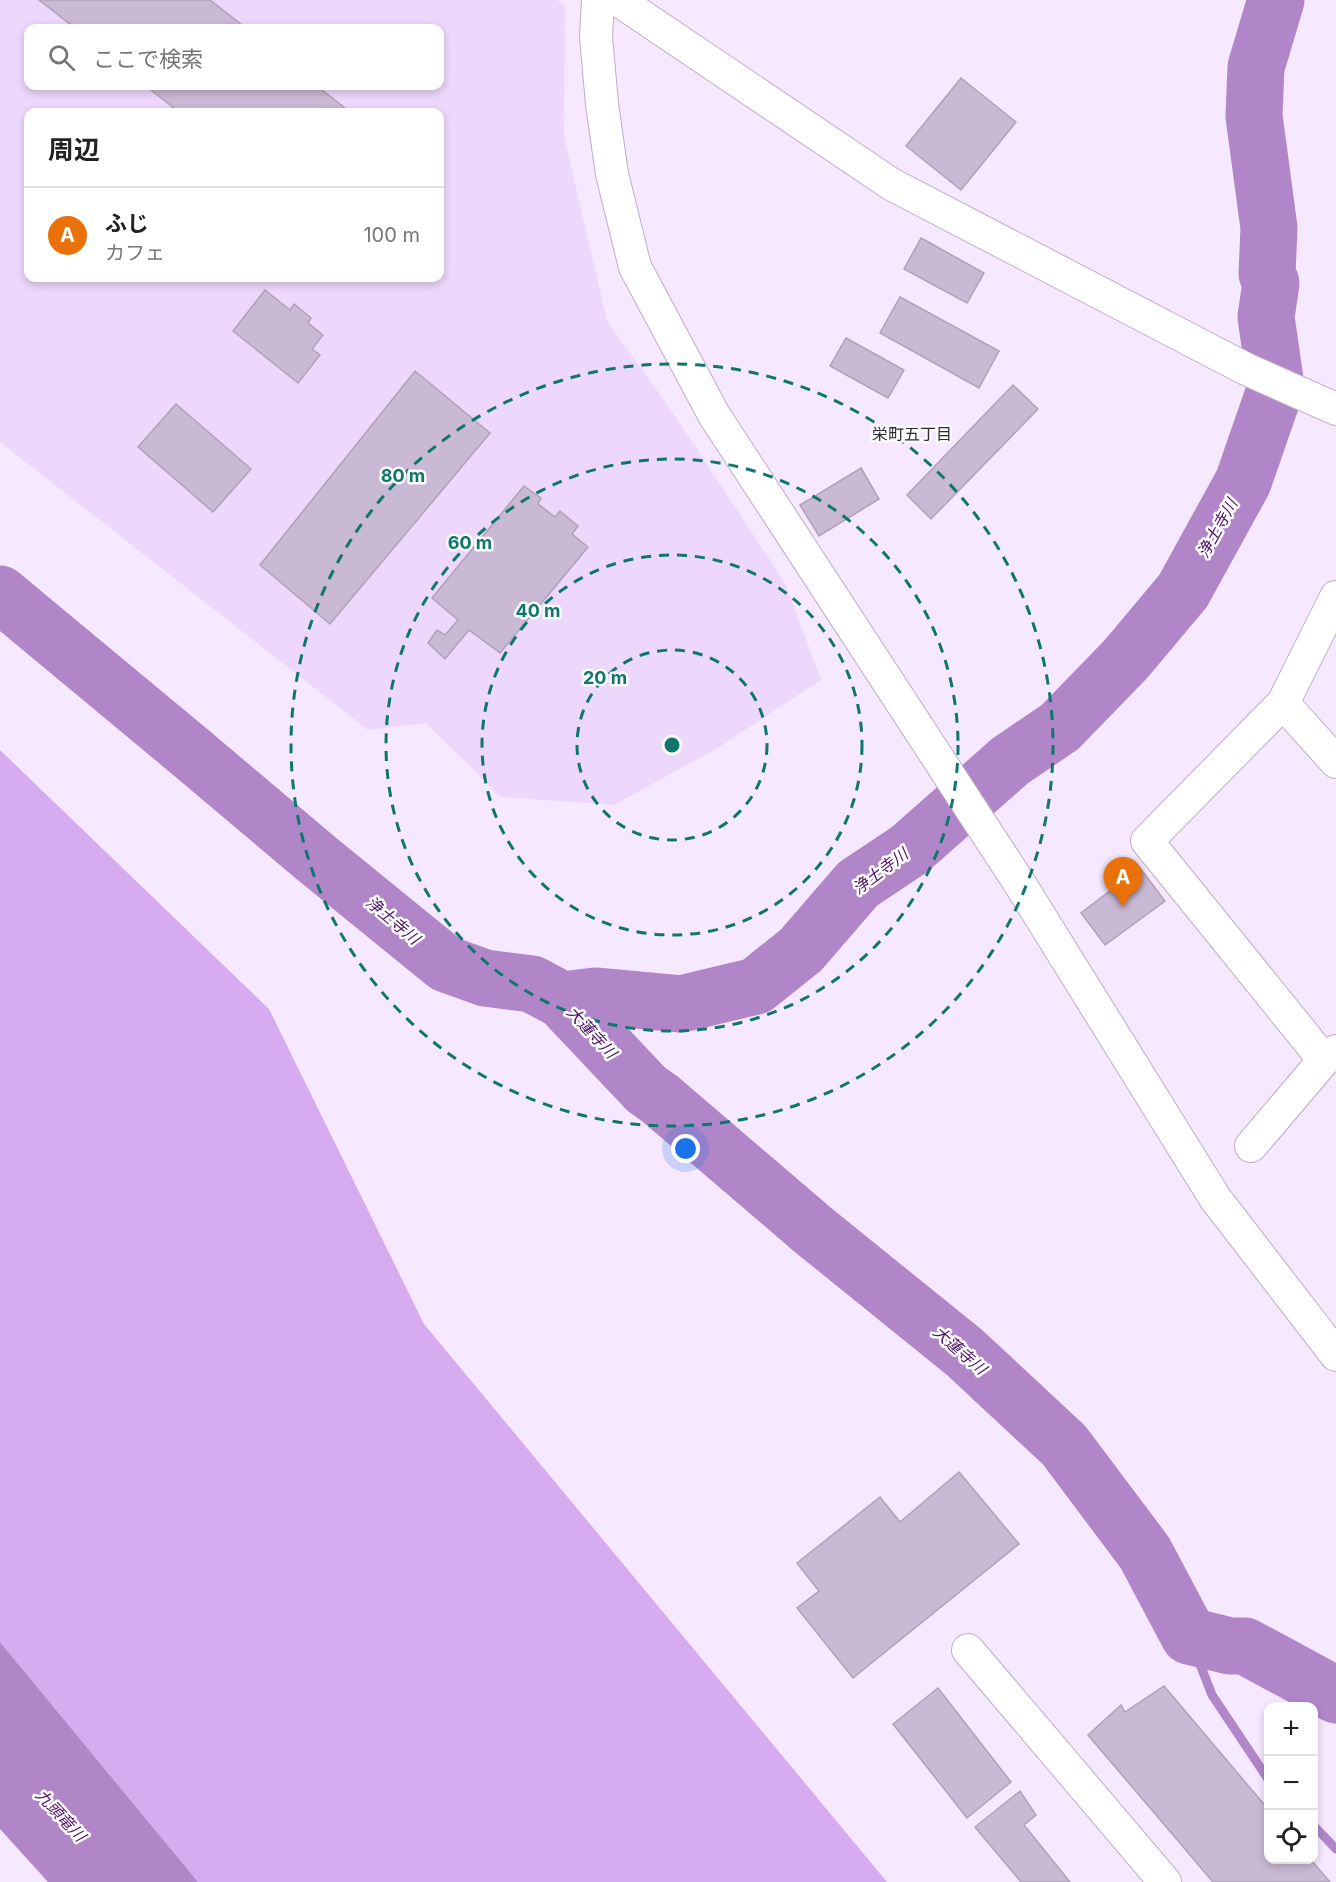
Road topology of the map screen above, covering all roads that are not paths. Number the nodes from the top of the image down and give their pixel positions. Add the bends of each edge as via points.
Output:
1 (598, 0) edge
2 (618, 0) edge
3 (1336, 409) edge
4 (1336, 597) edge
5 (1283, 703) junction
6 (1336, 762) edge
7 (1330, 1056) edge
8 (1251, 1146) dead end
9 (1336, 1355) edge
10 (968, 1650) dead end
11 (1165, 1882) edge

1 - 9 street via 596,37 602,104 612,174 635,267 714,415 1020,884 1215,1198
2 - 3 street via 891,184 1246,369
4 - 5 street
5 - 6 street
5 - 7 street via 1147,841
7 - 8 street
10 - 11 street

